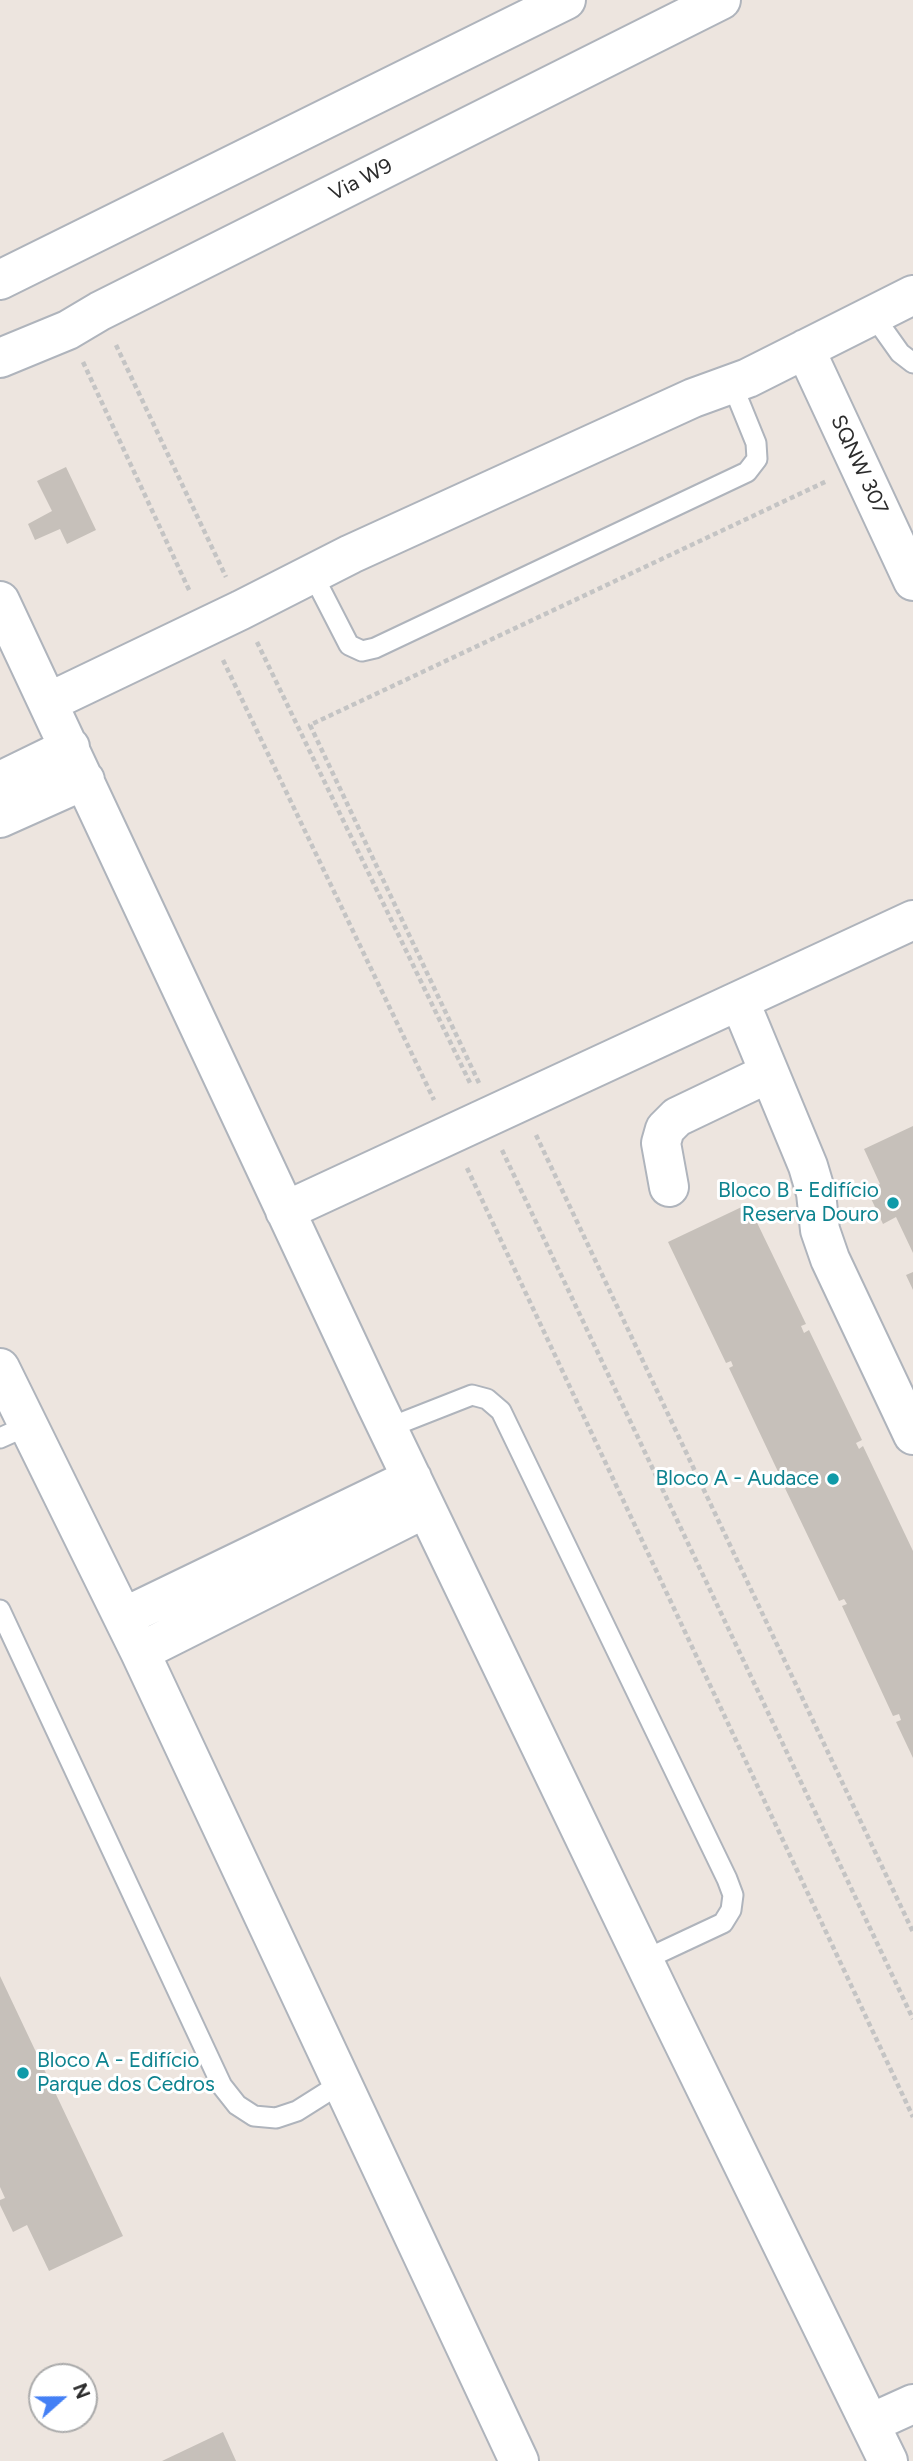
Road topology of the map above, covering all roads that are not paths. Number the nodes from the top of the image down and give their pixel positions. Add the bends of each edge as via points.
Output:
1 (566, 0) edge
2 (721, 0) edge
3 (0, 279) edge
4 (913, 295) edge
5 (873, 315) junction
6 (805, 349) junction
7 (0, 358) edge
8 (913, 363) edge
9 (732, 384) junction
10 (312, 573) junction
11 (913, 581) edge
12 (0, 601) edge
13 (49, 702) junction
14 (77, 763) junction
15 (0, 781) edge
16 (0, 818) edge
17 (913, 920) edge
18 (740, 1002) junction
19 (769, 1073) junction
20 (668, 1187) dead end
21 (285, 1211) junction
22 (0, 1368) edge
23 (388, 1428) junction
24 (15, 1432) edge
25 (913, 1435) edge
26 (419, 1493) junction
27 (0, 1610) edge
28 (124, 1617) junction
29 (140, 1652) junction
30 (644, 1960) junction
31 (343, 2082) junction
32 (913, 2404) edge
33 (871, 2423) junction
34 (519, 2461) edge
35 (888, 2461) edge

1 - 3 street
2 - 7 street, Via W9 via 68,330
4 - 5 street
5 - 6 street
5 - 8 lane via 900,353
6 - 9 street
6 - 11 street, SQNW 307
9 - 10 street
9 - 10 lane via 756,443 757,459 747,472 375,648 362,651 349,645
10 - 13 street
12 - 13 street
13 - 14 street
14 - 15 street
14 - 16 street
14 - 21 street
17 - 18 street
18 - 19 street
18 - 21 street
19 - 20 street via 677,1117 665,1129 661,1143
19 - 25 street via 808,1166 830,1259
21 - 23 street
22 - 24 street
23 - 26 street
23 - 30 lane via 471,1395 487,1399 501,1411 704,1830 733,1895 732,1910 723,1923
24 - 28 street
26 - 28 street
26 - 29 street
26 - 30 street
27 - 31 lane via 222,2086 237,2105 254,2116 276,2118 297,2111
28 - 29 street
29 - 31 street
30 - 33 street
31 - 34 street
32 - 33 street
33 - 35 street

